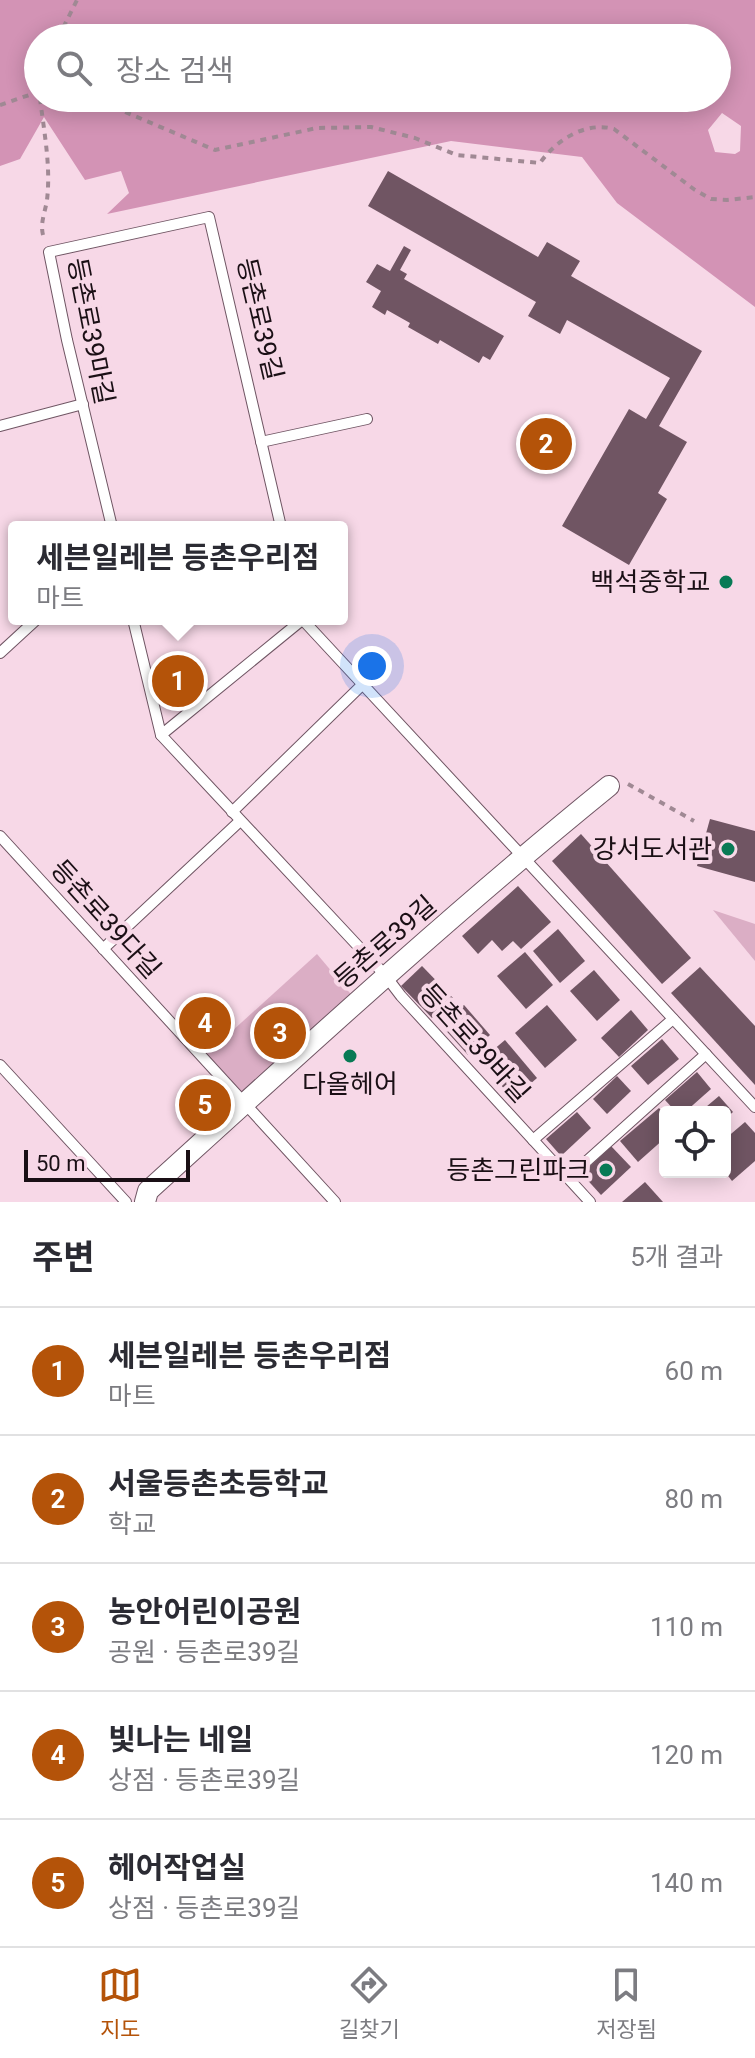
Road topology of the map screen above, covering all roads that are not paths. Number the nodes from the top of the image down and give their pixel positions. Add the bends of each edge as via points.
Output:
1 (209, 217) joint
2 (83, 404) junction
3 (367, 419) dead end
4 (0, 426) edge
5 (261, 442) junction
6 (111, 521) edge
7 (280, 521) edge
8 (30, 625) edge
9 (134, 625) edge
10 (296, 625) edge
11 (307, 625) edge
12 (0, 653) edge
13 (362, 685) junction
14 (161, 735) junction
15 (615, 782) road end
16 (232, 812) junction
17 (240, 821) junction
18 (0, 836) edge
19 (523, 856) junction
20 (103, 949) junction
21 (385, 975) junction
22 (673, 1019) junction
23 (706, 1054) junction
24 (0, 1065) edge
25 (245, 1103) junction
26 (755, 1107) edge
27 (533, 1140) junction
28 (568, 1178) junction
29 (126, 1202) edge
30 (145, 1202) edge
31 (335, 1202) edge
32 (590, 1202) edge

1 - 2 lane, 등촌로39마길 via 49,252
1 - 5 lane, 등촌로39길
2 - 4 lane
2 - 6 lane, 등촌로39마길
3 - 5 lane
5 - 7 lane, 등촌로39길
8 - 12 lane
9 - 14 lane
10 - 14 lane
11 - 13 lane
13 - 16 lane
13 - 19 lane
14 - 16 lane
15 - 19 street, 등촌로39길
16 - 17 lane
17 - 20 lane
17 - 21 lane
18 - 20 lane, 등촌로39다길
19 - 21 street, 등촌로39길
19 - 22 lane
20 - 25 lane, 등촌로39다길
21 - 25 street, 등촌로39길
21 - 27 lane, 등촌로39바길
22 - 23 lane
22 - 27 lane, 등촌로39바길
23 - 26 lane
23 - 28 lane
24 - 29 lane
25 - 30 street, 등촌로39길 via 148,1191
25 - 31 lane, 등촌로39다길
27 - 28 lane, 등촌로39바길
28 - 32 lane, 등촌로39바길

